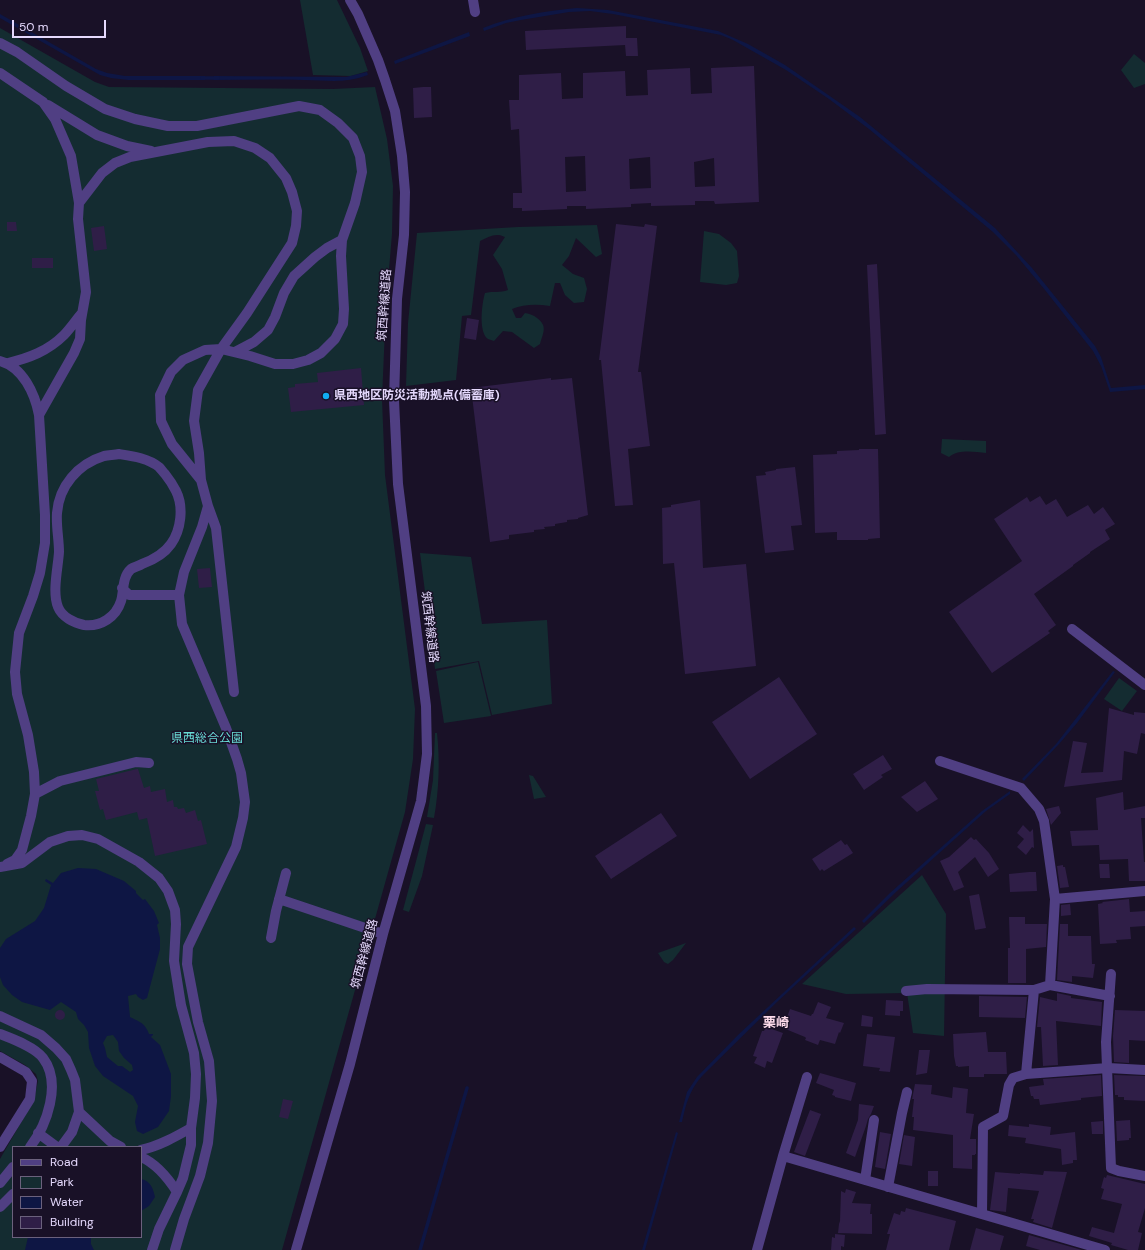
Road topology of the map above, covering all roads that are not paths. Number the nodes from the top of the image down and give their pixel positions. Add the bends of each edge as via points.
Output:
1 (350, 0) edge
2 (473, 0) edge
3 (475, 12) dead end
4 (0, 43) edge
5 (0, 73) edge
6 (43, 102) junction
7 (155, 152) junction
8 (79, 203) junction
9 (342, 240) junction
10 (82, 312) junction
11 (222, 349) junction
12 (235, 352) junction
13 (4, 362) edge
14 (39, 415) junction
15 (201, 480) junction
16 (208, 506) junction
17 (122, 588) junction
18 (179, 595) junction
19 (1072, 630) dead end
20 (1145, 686) edge
21 (234, 692) dead end
22 (940, 760) dead end
23 (149, 762) dead end
24 (35, 794) junction
25 (1, 867) edge
26 (286, 873) dead end
27 (1145, 891) edge
28 (279, 899) junction
29 (1055, 899) junction
30 (383, 934) junction
31 (271, 938) dead end
32 (1111, 974) dead end
33 (1050, 985) junction
34 (1034, 990) junction
35 (906, 991) dead end
36 (1110, 996) junction
37 (0, 1016) edge
38 (0, 1034) edge
39 (0, 1057) edge
40 (1108, 1068) junction
41 (1145, 1070) edge
42 (1026, 1074) junction
43 (807, 1077) dead end
44 (907, 1092) dead end
45 (79, 1112) junction
46 (874, 1120) dead end
47 (191, 1128) junction
48 (38, 1133) junction
49 (31, 1146) edge
50 (56, 1146) edge
51 (62, 1146) edge
52 (119, 1146) edge
53 (0, 1147) edge
54 (142, 1150) edge
55 (783, 1156) junction
56 (142, 1158) edge
57 (12, 1169) edge
58 (1142, 1176) edge
59 (865, 1180) junction
60 (0, 1183) edge
61 (888, 1187) junction
62 (178, 1192) junction
63 (12, 1195) edge
64 (0, 1207) edge
65 (982, 1214) junction
66 (299, 1249) edge
67 (152, 1250) edge
68 (175, 1250) edge
69 (757, 1250) edge
70 (1105, 1250) edge

1 - 30 street, 筑西幹線道路 via 385,80 394,111 402,156 405,192 404,235 397,299 394,400 398,484 426,706 427,754 421,801
2 - 3 street
4 - 9 street via 105,109 168,126 197,126 299,106 320,110 338,122 353,138 360,156 362,172 355,203
5 - 6 street
6 - 7 street via 97,135 127,146
6 - 8 street via 55,119 71,156
7 - 8 street via 130,157 102,172
7 - 11 street via 208,142 234,141 256,148 270,158 286,178 292,192 297,211 292,243
8 - 10 street via 78,219 86,292
9 - 12 street via 315,257 294,276 268,330 254,342
9 - 12 street via 340,256 343,324 335,339 321,353 293,364 275,364
10 - 13 street via 64,335 47,349 26,358
10 - 14 street via 80,339
11 - 12 street
11 - 15 street via 198,390 195,404 194,421
11 - 15 street via 205,350 183,360 171,372 160,395 161,421 172,444
13 - 14 street via 20,374 31,389
14 - 24 street via 45,543 40,572 19,633 15,672 17,694 28,735
15 - 16 street
16 - 18 street via 184,572
16 - 21 street via 216,528
17 - 17 street via 131,569 156,558 171,544 178,532 180,505 177,492 159,467 135,456 119,454 89,462 78,470 67,482 60,499 57,514 58,607 64,616 75,622 97,625 114,615 121,600
17 - 18 street via 129,595
18 - 68 street via 182,624 237,759 244,802 236,847 188,947 188,964 198,1022 209,1060 212,1101 208,1143 200,1176
19 - 20 street
22 - 29 street via 1021,788 1039,809 1046,832
23 - 24 street via 136,762 60,781
24 - 25 street via 32,816 22,850 15,860
25 - 47 street via 22,862 50,842 68,836 82,835 98,839 139,862 159,878 168,891 175,910 174,961 181,1005 194,1054 196,1074
26 - 28 street
27 - 29 street
28 - 30 street
28 - 31 street
29 - 33 street
30 - 66 street, 筑西幹線道路
32 - 36 street
33 - 34 street
33 - 36 street
34 - 35 street
34 - 42 street
36 - 40 street via 1106,1042
37 - 45 street via 41,1035 66,1059 75,1080
38 - 48 street via 25,1044 43,1057 51,1071 53,1088 47,1116
39 - 53 street via 26,1072 32,1081 30,1099
40 - 41 street
40 - 42 street
40 - 58 street via 1112,1168
42 - 65 street via 1013,1078 1009,1085 1003,1116 983,1127
43 - 55 street
44 - 61 street
45 - 51 street via 72,1132
45 - 52 street via 110,1141
46 - 59 street
47 - 54 street via 170,1140
47 - 62 street via 191,1145
48 - 49 street
48 - 50 street
55 - 59 street
55 - 69 street
56 - 62 street via 156,1166
57 - 60 street
59 - 61 street
61 - 65 street
62 - 67 street via 159,1229
63 - 64 street
65 - 70 street

